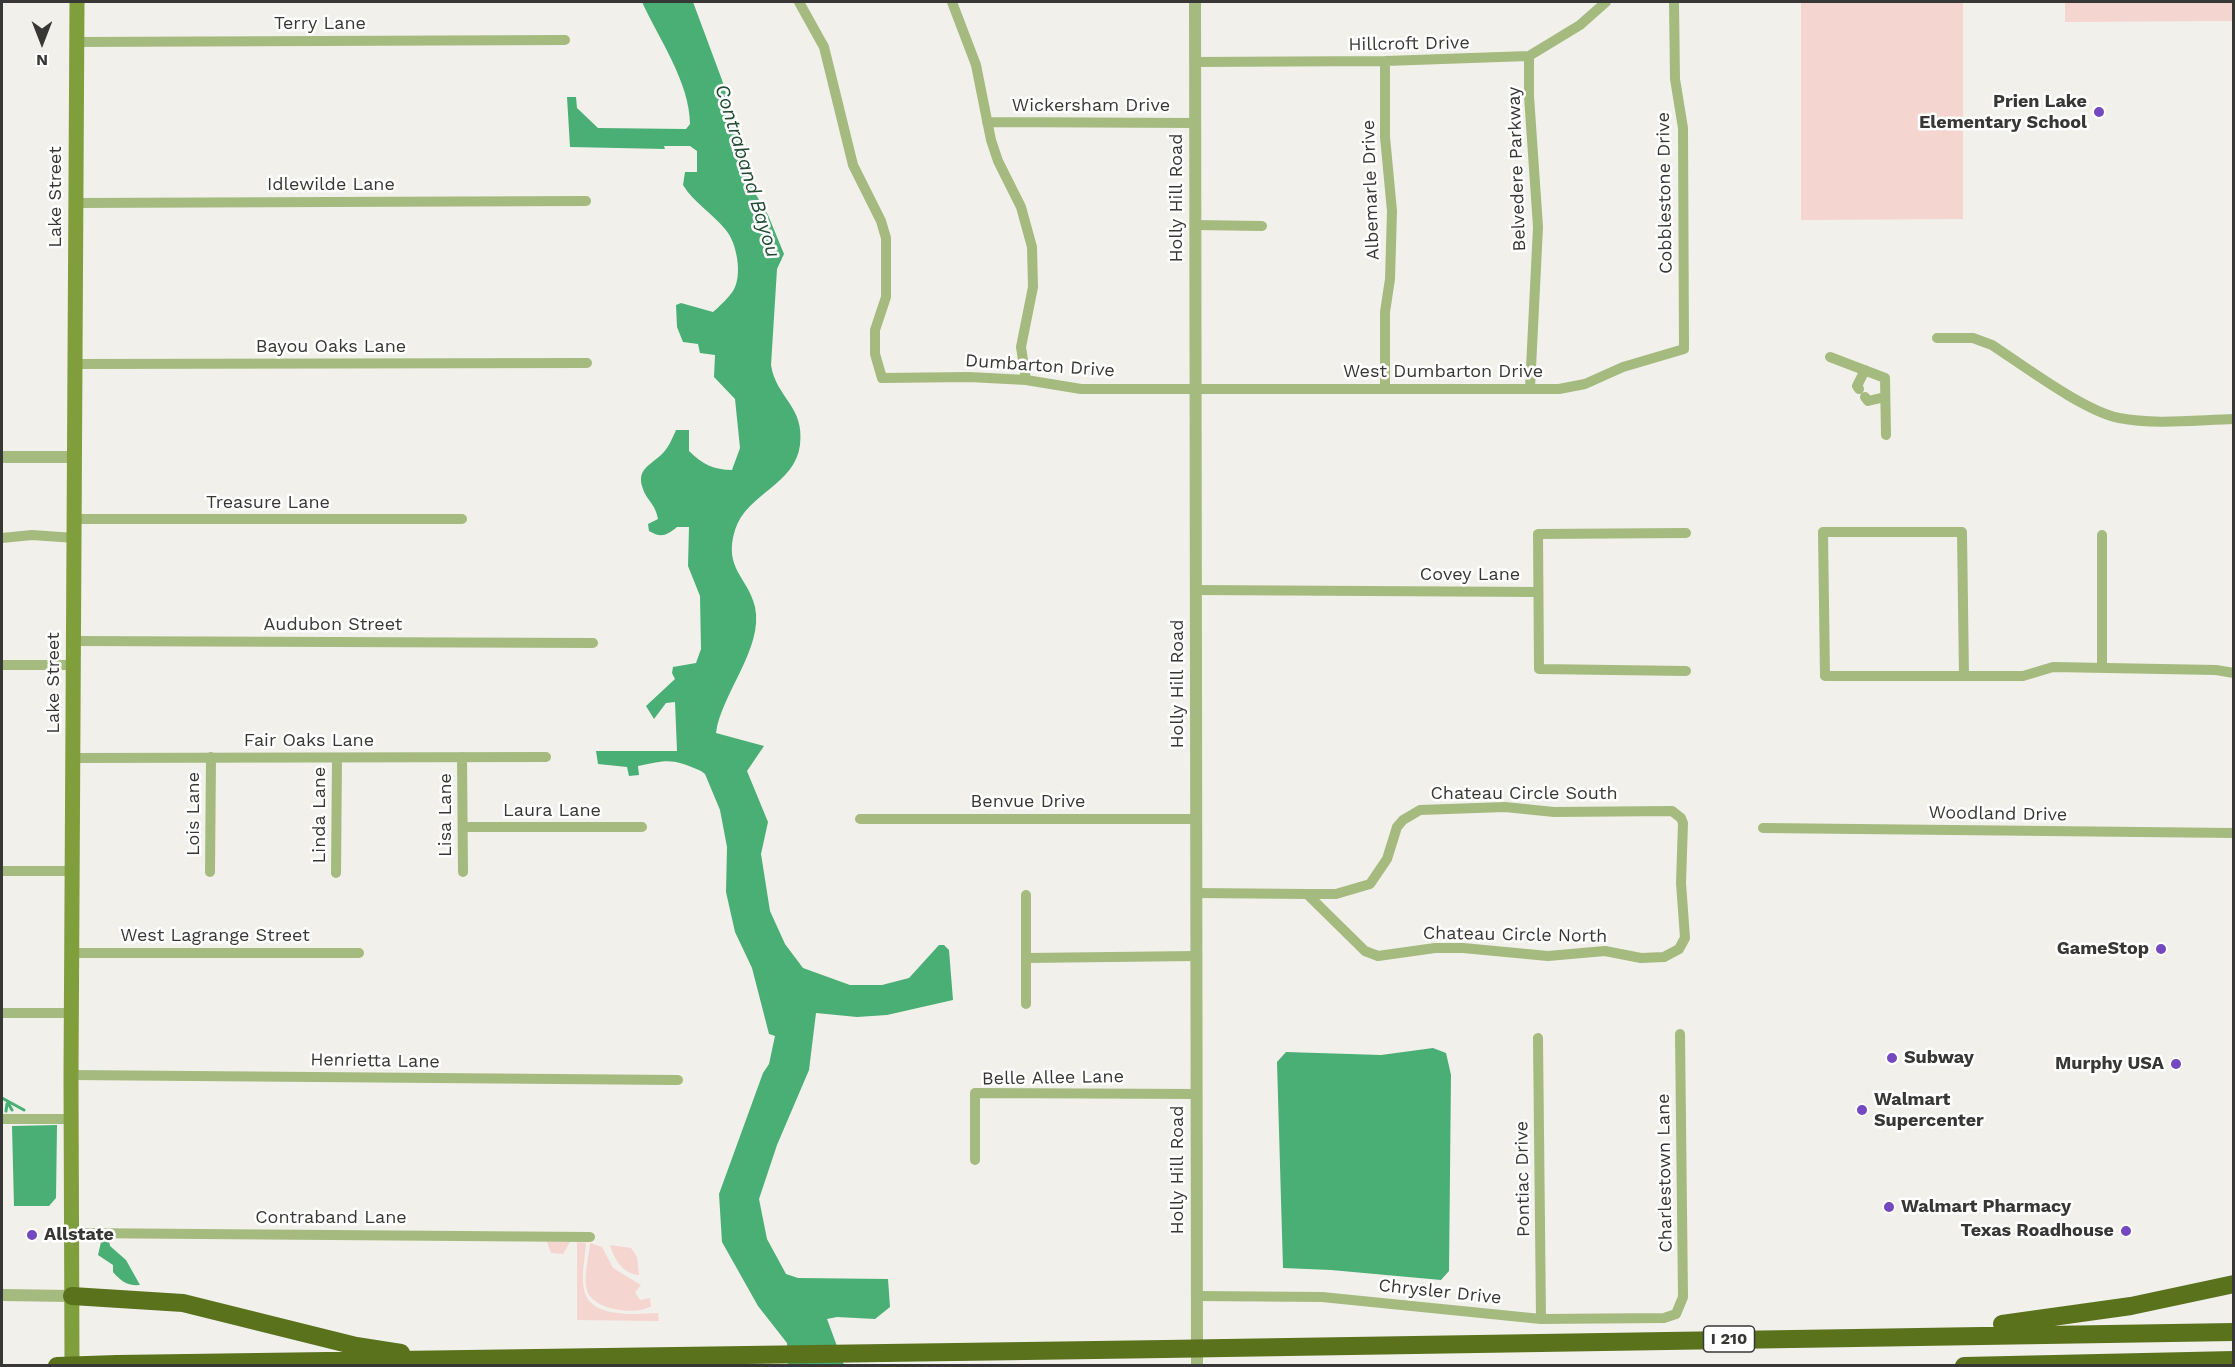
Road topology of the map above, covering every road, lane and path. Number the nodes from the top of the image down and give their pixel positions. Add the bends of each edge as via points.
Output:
1 (77, 2) edge
2 (799, 2) edge
3 (952, 2) edge
4 (1195, 2) edge
5 (1606, 2) edge
6 (1674, 2) edge
7 (565, 40) dead end
8 (76, 42) junction
9 (1529, 56) junction
10 (1195, 62) junction
11 (1385, 62) junction
12 (987, 122) junction
13 (1195, 123) junction
14 (586, 201) dead end
15 (76, 203) junction
16 (1195, 225) junction
17 (1262, 226) dead end
18 (1937, 338) dead end
19 (1684, 349) joint
20 (1830, 357) dead end
21 (587, 363) dead end
22 (75, 364) junction
23 (1865, 370) junction
24 (1026, 380) junction
25 (1195, 388) junction
26 (1530, 388) junction
27 (1385, 389) junction
28 (1885, 397) junction
29 (2234, 419) edge
30 (1886, 435) dead end
31 (2, 457) edge
32 (75, 457) junction
33 (74, 519) junction
34 (462, 519) dead end
35 (1686, 533) dead end
36 (2102, 535) dead end
37 (2, 538) edge
38 (75, 538) junction
39 (1196, 590) junction
40 (1538, 592) junction
41 (74, 641) junction
42 (593, 643) dead end
43 (2, 665) edge
44 (74, 665) junction
45 (2102, 668) junction
46 (1686, 671) dead end
47 (2234, 673) edge
48 (1964, 676) junction
49 (211, 757) junction
50 (462, 757) junction
51 (546, 757) dead end
52 (73, 758) junction
53 (337, 758) junction
54 (860, 819) dead end
55 (1196, 819) junction
56 (463, 827) junction
57 (642, 827) dead end
58 (1763, 828) dead end
59 (2234, 832) edge
60 (2, 871) edge
61 (72, 871) junction
62 (210, 872) dead end
63 (463, 872) dead end
64 (336, 873) dead end
65 (1681, 883) joint
66 (1196, 892) junction
67 (1307, 894) junction
68 (1026, 895) dead end
69 (72, 952) junction
70 (359, 953) dead end
71 (1196, 956) junction
72 (1026, 958) junction
73 (1026, 1004) dead end
74 (2, 1013) edge
75 (72, 1013) junction
76 (1680, 1034) dead end
77 (1538, 1038) dead end
78 (71, 1075) junction
79 (678, 1080) dead end
80 (1196, 1094) junction
81 (2, 1119) edge
82 (71, 1119) junction
83 (975, 1160) dead end
84 (71, 1233) junction
85 (590, 1237) dead end
86 (2234, 1284) edge
87 (2, 1295) edge
88 (72, 1296) junction
89 (1197, 1296) junction
90 (1678, 1311) joint
91 (1541, 1319) junction
92 (2234, 1332) edge
93 (1903, 1336) junction
94 (465, 1360) junction
95 (2234, 1360) edge
96 (117, 1364) edge
97 (57, 1365) edge
98 (72, 1365) edge
99 (1197, 1365) edge
100 (1964, 1365) edge

1 - 8 main road, Lake Street
2 - 24 street, Dumbarton Drive via 824,47 853,165 886,238 886,297 876,330 882,378 969,376
3 - 12 street via 976,65
4 - 10 street, Holly Hill Road
5 - 9 street, Hillcroft Drive via 1564,36
6 - 19 street, Cobblestone Drive via 1675,79 1683,128
7 - 8 street, Terry Lane
8 - 15 main road, Lake Street
9 - 11 street, Hillcroft Drive
9 - 26 street, Belvedere Parkway via 1538,227
10 - 11 street, Hillcroft Drive
10 - 13 street, Holly Hill Road
11 - 27 street, Albemarle Drive via 1385,137 1392,212 1385,312
12 - 13 street, Wickersham Drive
12 - 24 street via 998,161 1021,207 1032,247 1033,287 1021,347
13 - 16 street, Holly Hill Road
14 - 15 street, Idlewilde Lane
15 - 22 main road, Lake Street
16 - 17 street
16 - 25 street, Holly Hill Road
18 - 29 street via 1973,338 1992,345 2097,411 2118,417
19 - 26 street, West Dumbarton Drive via 1623,367 1585,384 1559,389
20 - 23 street
21 - 22 street, Bayou Oaks Lane
22 - 32 main road, Lake Street
23 - 28 street via 1885,378
23 - 28 street via 1857,386 1862,393 1868,401
24 - 25 street, Dumbarton Drive via 1082,389
25 - 27 street, West Dumbarton Drive
25 - 39 street, Holly Hill Road
26 - 27 street, West Dumbarton Drive
28 - 30 street
31 - 32 street
32 - 33 main road, Lake Street
33 - 34 street, Treasure Lane
33 - 38 main road, Lake Street
35 - 40 street, Covey Lane via 1538,534
36 - 45 street
37 - 38 street
38 - 41 main road, Lake Street
39 - 40 street, Covey Lane
39 - 55 street, Holly Hill Road
40 - 46 street via 1539,669
41 - 42 street, Audubon Street
41 - 44 main road, Lake Street
43 - 44 street
44 - 52 main road, Lake Street
45 - 47 street
45 - 48 street via 2053,667 2023,676
48 - 48 street via 1962,532 1822,532 1824,676
49 - 52 street, Fair Oaks Lane
49 - 53 street, Fair Oaks Lane
49 - 62 street, Lois Lane
50 - 51 street, Fair Oaks Lane
50 - 53 street, Fair Oaks Lane
50 - 56 street, Lisa Lane
52 - 61 main road, Lake Street
53 - 64 street, Linda Lane
54 - 55 street, Benvue Drive
55 - 66 street, Holly Hill Road
56 - 57 street, Laura Lane
56 - 63 street, Lisa Lane
58 - 59 street, Woodland Drive
60 - 61 street
61 - 69 main road, Lake Street
65 - 67 street, Chateau Circle North via 1685,938 1679,949 1664,957 1641,958 1605,951 1548,956 1463,948 1378,956 1365,951
65 - 67 street, Chateau Circle South via 1683,823 1672,812 1433,809 1420,810 1403,820 1393,836 1383,868 1370,884 1342,893
66 - 67 street
66 - 71 street, Holly Hill Road
68 - 72 street
69 - 70 street, West Lagrange Street
69 - 75 main road, Lake Street
71 - 72 street
71 - 80 street, Holly Hill Road
72 - 73 street
74 - 75 street
75 - 78 main road, Lake Street
76 - 90 street, Charlestown Lane via 1683,1297
77 - 91 street, Pontiac Drive
78 - 79 street, Henrietta Lane
78 - 82 main road, Lake Street
80 - 83 street, Belle Allee Lane via 975,1093
80 - 89 street, Holly Hill Road
81 - 82 street
82 - 84 main road, Lake Street
84 - 85 street, Contraband Lane
84 - 88 main road, Lake Street
86 - 93 highway via 2066,1317 1942,1328
87 - 88 street
88 - 94 highway via 183,1303 356,1346
88 - 98 main road, Lake Street
89 - 91 street, Chrysler Drive via 1322,1297
89 - 99 street, Holly Hill Road
90 - 91 street, Chrysler Drive via 1664,1318
92 - 93 highway, I 210
93 - 94 highway, I 210, bridge
94 - 96 highway, I 210
95 - 100 highway
96 - 97 highway, I 210, bridge

